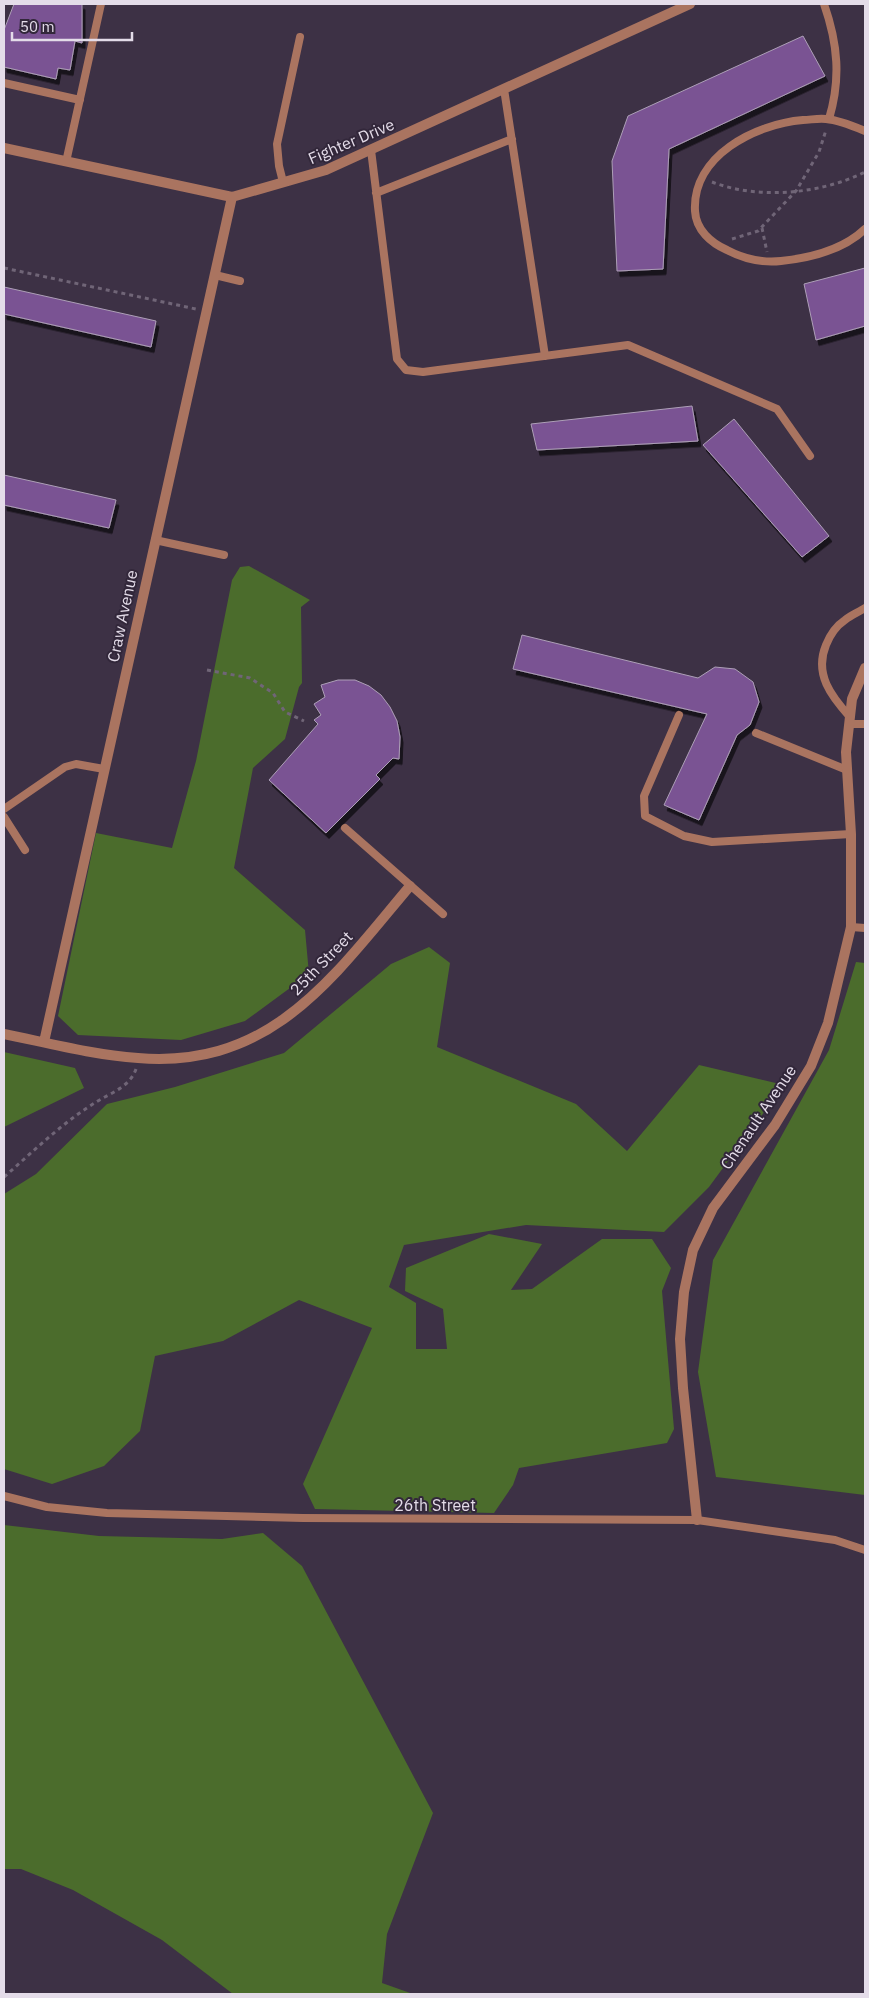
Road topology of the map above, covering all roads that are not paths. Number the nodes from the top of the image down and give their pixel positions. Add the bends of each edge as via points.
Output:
1 (101, 4) edge
2 (690, 4) edge
3 (824, 4) edge
4 (300, 37) dead end
5 (4, 84) edge
6 (504, 89) junction
7 (80, 100) junction
8 (829, 120) junction
9 (865, 131) edge
10 (512, 139) junction
11 (4, 148) edge
12 (370, 150) junction
13 (66, 162) junction
14 (283, 182) junction
15 (376, 193) junction
16 (232, 197) junction
17 (865, 229) edge
18 (215, 275) junction
19 (240, 280) dead end
20 (545, 356) junction
21 (810, 456) dead end
22 (154, 540) junction
23 (224, 555) dead end
24 (865, 608) edge
25 (865, 668) edge
26 (679, 715) dead end
27 (850, 721) junction
28 (865, 724) edge
29 (756, 733) dead end
30 (104, 769) junction
31 (847, 770) junction
32 (4, 809) edge
33 (4, 817) edge
34 (345, 828) dead end
35 (850, 834) junction
36 (25, 850) dead end
37 (410, 886) junction
38 (443, 914) dead end
39 (851, 927) junction
40 (865, 928) edge
41 (4, 1034) edge
42 (44, 1042) junction
43 (4, 1496) edge
44 (698, 1520) junction
45 (865, 1550) edge

1 - 7 lane
2 - 6 street, Fighter Drive
3 - 8 lane via 838,83
4 - 14 lane via 277,144
5 - 7 lane
6 - 10 lane
6 - 12 street, Fighter Drive
7 - 13 lane
8 - 9 lane
8 - 17 lane via 772,125 733,144 716,159 698,183 694,201 696,217 713,244 742,258 770,262 805,259 837,248
10 - 15 lane
10 - 20 lane
11 - 13 street, Fighter Drive
12 - 14 street, Fighter Drive via 326,170
12 - 15 lane
13 - 16 street, Fighter Drive
14 - 16 street, Fighter Drive
15 - 20 lane via 397,359 406,370 423,372
16 - 18 street, Craw Avenue
18 - 19 lane
18 - 22 street, Craw Avenue
20 - 21 lane via 628,345 776,409
22 - 23 lane
22 - 30 street, Craw Avenue
24 - 27 lane via 844,620 831,634 821,657 826,684
25 - 27 street, Chenault Avenue via 852,699
26 - 35 lane via 644,796 644,816 684,836 712,842
27 - 28 lane
27 - 31 street, Chenault Avenue
29 - 31 lane
30 - 32 lane via 76,764 65,767
30 - 42 street, Craw Avenue
31 - 35 street, Chenault Avenue
33 - 36 lane
34 - 37 lane
35 - 39 street, Chenault Avenue
37 - 38 lane
37 - 42 street, 25th Street via 325,985 276,1025 219,1052 187,1059 140,1059
39 - 40 lane
39 - 44 street, Chenault Avenue via 828,1023 811,1066 775,1124 714,1208 693,1250 684,1292 680,1339
41 - 42 street, 25th Street
43 - 44 lane, 26th Street via 47,1507 107,1513 313,1518
44 - 45 lane, 26th Street via 835,1540

